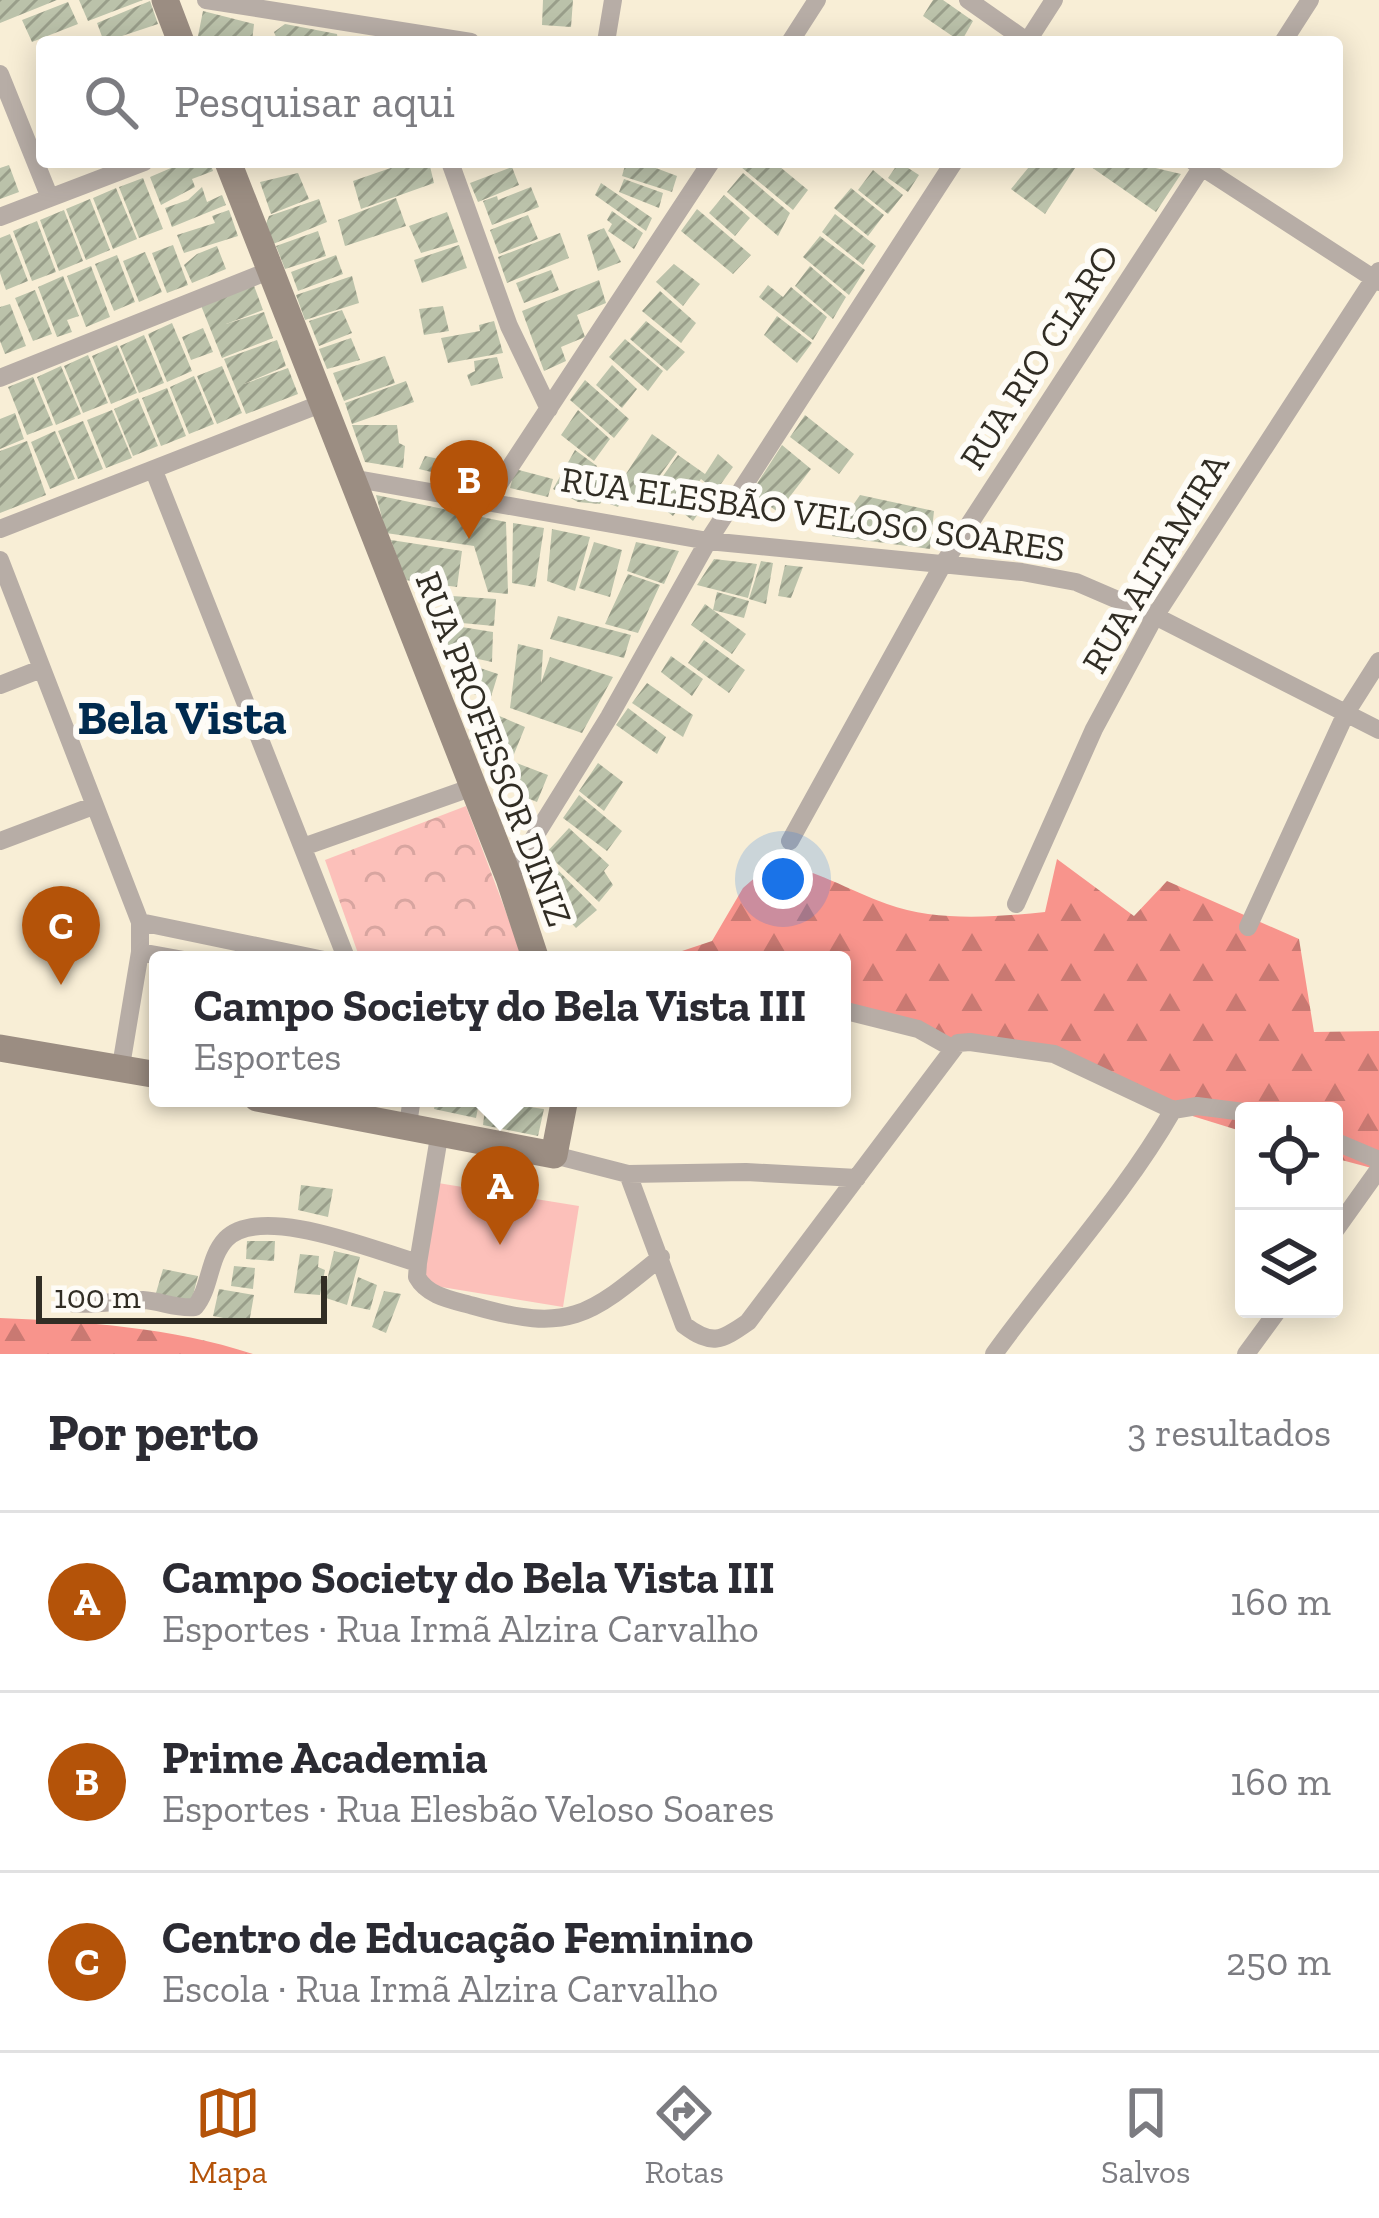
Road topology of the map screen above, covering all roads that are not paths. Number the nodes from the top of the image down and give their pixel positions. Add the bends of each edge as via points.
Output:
1 (165, 0) edge
2 (206, 0) edge
3 (613, 0) edge
4 (818, 0) edge
5 (968, 0) edge
6 (1054, 0) edge
7 (1310, 0) edge
8 (179, 36) edge
9 (402, 36) edge
10 (606, 36) edge
11 (794, 36) edge
12 (1019, 36) edge
13 (1031, 36) edge
14 (1286, 36) edge
15 (0, 74) edge
16 (36, 163) edge
17 (38, 168) edge
18 (128, 168) edge
19 (230, 168) edge
20 (452, 168) edge
21 (707, 168) edge
22 (950, 168) edge
23 (1197, 168) edge
24 (1206, 168) edge
25 (50, 198) junction
26 (0, 217) edge
27 (271, 271) junction
28 (1377, 277) edge
29 (0, 378) edge
30 (323, 404) junction
31 (549, 409) junction
32 (154, 470) junction
33 (351, 478) junction
34 (488, 502) junction
35 (0, 529) edge
36 (708, 541) junction
37 (0, 560) edge
38 (942, 566) junction
39 (1155, 616) junction
40 (1379, 661) edge
41 (41, 669) junction
42 (0, 685) edge
43 (1346, 712) junction
44 (1379, 730) edge
45 (473, 788) junction
46 (92, 806) junction
47 (790, 841) dead end
48 (0, 842) edge
49 (303, 847) junction
50 (509, 878) junction
51 (1016, 904) dead end
52 (140, 922) junction
53 (1248, 927) dead end
54 (280, 951) edge
55 (343, 951) edge
56 (533, 951) edge
57 (140, 952) junction
58 (149, 954) edge
59 (851, 1012) edge
60 (0, 1048) edge
61 (952, 1048) junction
62 (121, 1066) junction
63 (149, 1073) edge
64 (361, 1107) edge
65 (563, 1107) edge
66 (1173, 1110) junction
67 (410, 1111) edge
68 (1235, 1111) edge
69 (440, 1131) junction
70 (1343, 1145) edge
71 (554, 1155) junction
72 (1379, 1160) edge
73 (1379, 1169) edge
74 (628, 1174) junction
75 (857, 1178) junction
76 (1343, 1219) edge
77 (661, 1257) junction
78 (418, 1262) junction
79 (70, 1303) dead end
80 (1272, 1318) edge
81 (711, 1338) junction
82 (742, 1354) edge
83 (994, 1354) edge
84 (1246, 1354) edge

1 - 8 street
2 - 9 street
3 - 10 street
4 - 11 street
5 - 12 street
6 - 13 street
7 - 14 street
15 - 16 street
17 - 25 street
18 - 25 street
19 - 27 street, RUA PROFESSOR DINIZ
20 - 31 street via 509,326
21 - 31 street
22 - 36 street
23 - 38 street, RUA RIO CLARO
24 - 28 street
25 - 26 street
27 - 29 street
27 - 30 street, RUA PROFESSOR DINIZ
28 - 39 street, RUA ALTAMIRA
30 - 32 street
30 - 33 street, RUA PROFESSOR DINIZ
31 - 34 street
32 - 35 street
32 - 49 street
33 - 34 street, RUA ELESBÃO VELOSO SOARES
33 - 45 street, RUA PROFESSOR DINIZ
34 - 36 street, RUA ELESBÃO VELOSO SOARES
36 - 38 street, RUA ELESBÃO VELOSO SOARES
36 - 50 street
37 - 41 street
38 - 39 street, RUA ELESBÃO VELOSO SOARES via 1076,582
38 - 47 street, RUA RIO CLARO
39 - 43 street, RUA ELESBÃO VELOSO SOARES
39 - 51 street, RUA ALTAMIRA
40 - 43 street
41 - 42 street
41 - 46 street
43 - 44 street, RUA ELESBÃO VELOSO SOARES
43 - 53 street
45 - 49 street
45 - 50 street, RUA PROFESSOR DINIZ
46 - 48 street
46 - 52 street
49 - 55 street
50 - 56 street, RUA PROFESSOR DINIZ
52 - 54 street
52 - 57 street
57 - 58 street
57 - 62 street
59 - 61 street via 918,1029
60 - 62 street
61 - 66 street via 970,1042 1054,1054
61 - 75 street
62 - 63 street
64 - 67 street
65 - 71 street
66 - 68 street
66 - 83 street
67 - 69 street
69 - 71 street
69 - 78 street
70 - 72 street
71 - 74 street
73 - 76 street
74 - 75 street
74 - 77 street
75 - 81 street via 748,1322 725,1339
77 - 78 street via 606,1303 548,1321 434,1294 418,1282
77 - 81 street via 684,1324
78 - 79 street via 317,1231 245,1228 221,1246 195,1307
80 - 84 street
81 - 82 street

